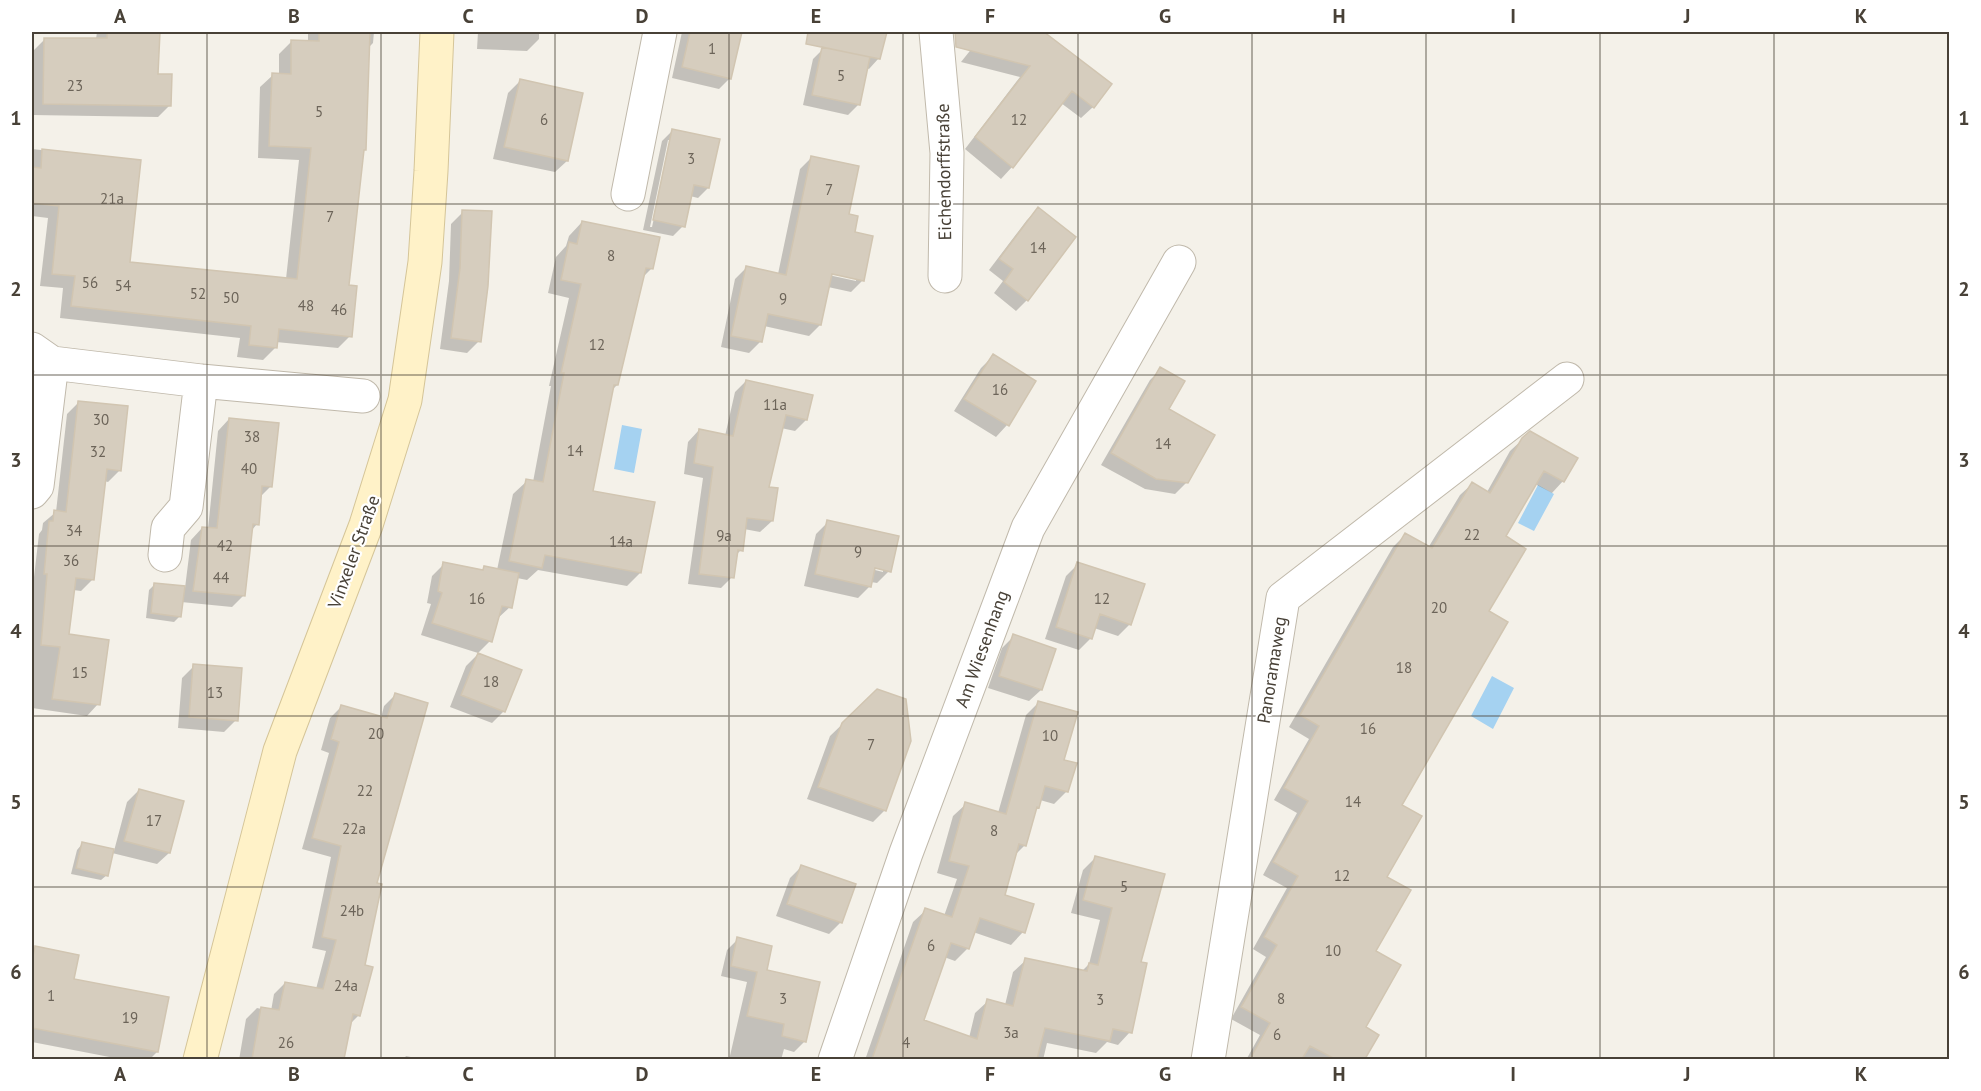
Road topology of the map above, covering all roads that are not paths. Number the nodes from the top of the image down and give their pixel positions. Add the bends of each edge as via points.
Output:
1 (437, 32) edge
2 (660, 32) edge
3 (936, 32) edge
4 (628, 194) dead end
5 (1179, 262) dead end
6 (945, 276) dead end
7 (42, 356) edge
8 (1567, 379) dead end
9 (201, 381) junction
10 (363, 396) dead end
11 (32, 492) edge
12 (165, 555) dead end
13 (200, 1059) edge
14 (835, 1059) edge
15 (1208, 1059) edge

1 - 13 main road, Vinxeler Straße via 425,262 405,400 366,525 280,751
2 - 4 street
3 - 6 street, Eichendorffstraße via 947,153
5 - 14 street, Am Wiesenhang via 1028,528 906,853
7 - 9 street
7 - 11 street via 37,486
8 - 15 street, Panoramaweg via 1283,598
9 - 10 street
9 - 12 street via 186,507 168,528

